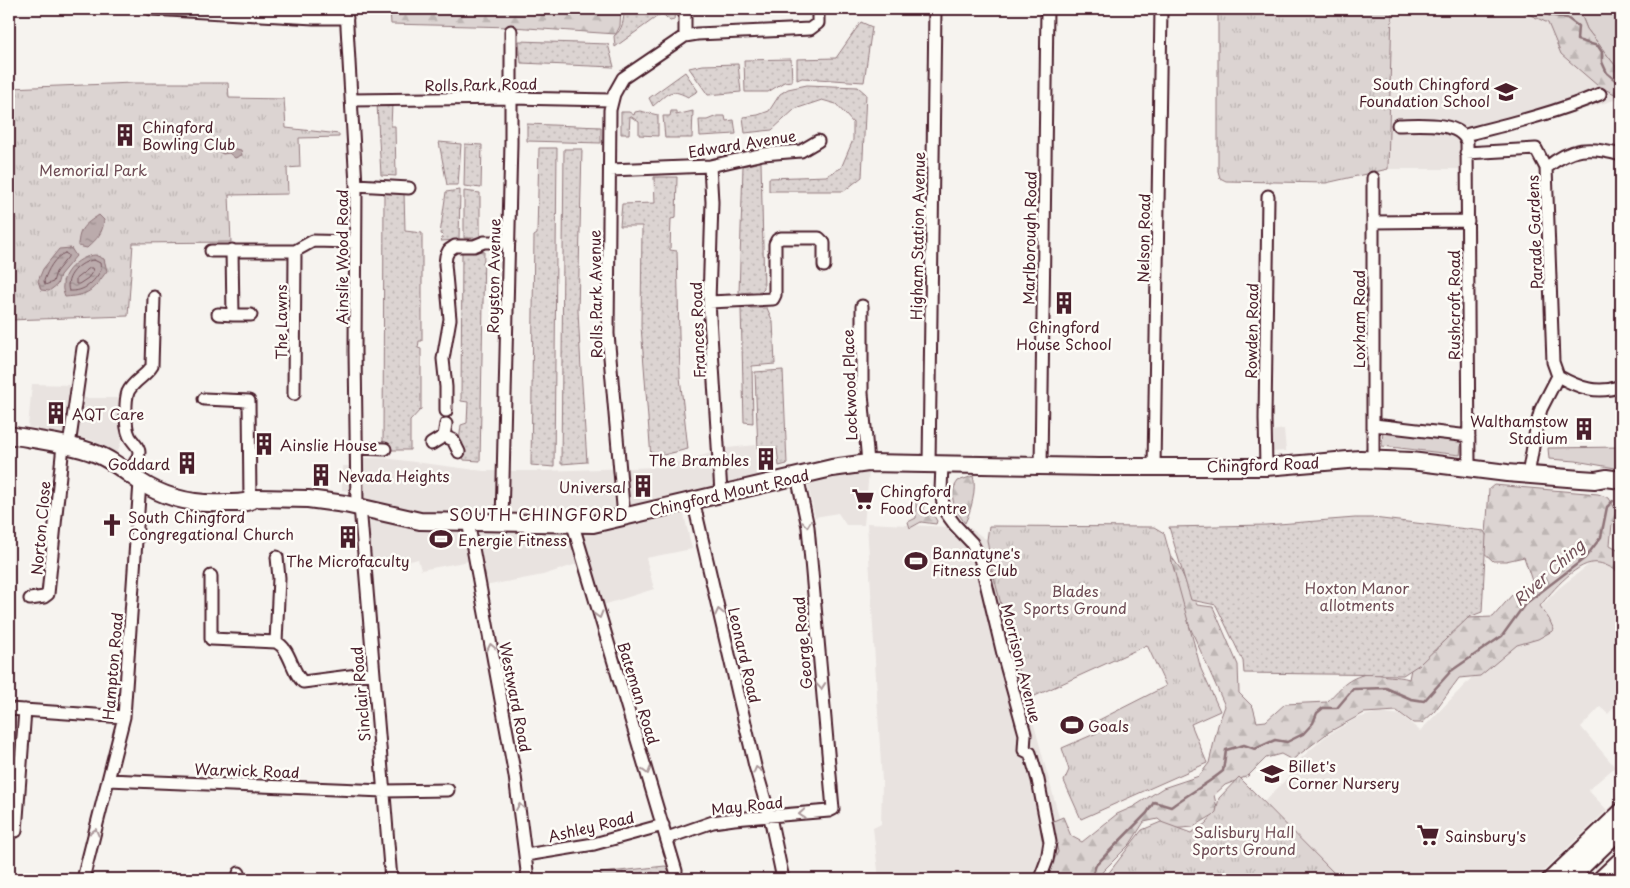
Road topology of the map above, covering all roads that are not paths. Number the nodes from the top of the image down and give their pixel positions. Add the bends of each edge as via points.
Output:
1 (151, 9) edge
2 (685, 9) edge
3 (818, 9) edge
4 (935, 9) edge
5 (1047, 9) edge
6 (1161, 9) edge
7 (347, 14) edge
8 (511, 31) dead end
9 (685, 36) junction
10 (1600, 94) dead end
11 (511, 98) junction
12 (351, 100) junction
13 (611, 100) junction
14 (1398, 125) dead end
15 (818, 141) dead end
16 (1466, 144) junction
17 (1621, 155) edge
18 (710, 166) junction
19 (1546, 168) junction
20 (610, 170) junction
21 (1373, 178) dead end
22 (356, 186) junction
23 (409, 188) dead end
24 (1268, 196) dead end
25 (1468, 221) junction
26 (1373, 222) junction
27 (355, 242) junction
28 (509, 242) junction
29 (211, 250) dead end
30 (232, 250) junction
31 (295, 251) junction
32 (824, 266) dead end
33 (154, 297) dead end
34 (709, 302) junction
35 (862, 306) dead end
36 (218, 314) dead end
37 (233, 315) junction
38 (251, 316) dead end
39 (83, 348) dead end
40 (1558, 376) junction
41 (1621, 386) edge
42 (294, 394) dead end
43 (204, 399) dead end
44 (446, 411) dead end
45 (1374, 425) junction
46 (9, 435) edge
47 (1469, 436) junction
48 (431, 444) dead end
49 (66, 445) junction
50 (357, 448) junction
51 (385, 449) dead end
52 (459, 452) dead end
53 (1373, 460) junction
54 (868, 463) junction
55 (936, 464) junction
56 (1041, 467) junction
57 (1154, 467) junction
58 (1266, 467) junction
59 (1469, 468) junction
60 (1528, 475) junction
61 (797, 476) junction
62 (134, 477) junction
63 (1595, 480) junction
64 (1621, 480) edge
65 (1621, 487) edge
66 (721, 493) junction
67 (693, 500) junction
68 (250, 502) junction
69 (359, 506) junction
70 (624, 517) junction
71 (468, 521) junction
72 (502, 522) junction
73 (573, 525) junction
74 (277, 557) dead end
75 (211, 576) dead end
76 (30, 599) dead end
77 (276, 642) junction
78 (373, 673) junction
79 (9, 709) edge
80 (25, 710) junction
81 (124, 718) junction
82 (108, 780) junction
83 (448, 790) dead end
84 (384, 791) junction
85 (833, 809) joint
86 (1621, 809) edge
87 (770, 817) junction
88 (663, 824) junction
89 (1621, 826) edge
90 (16, 832) dead end
91 (667, 838) junction
92 (1621, 844) edge
93 (526, 855) junction
94 (1621, 864) edge
95 (676, 871) dead end
96 (1041, 876) dead end
97 (1621, 876) edge
98 (83, 879) edge
99 (391, 879) edge
100 (528, 879) edge
101 (783, 879) edge
102 (1548, 879) edge
103 (1566, 879) edge
104 (1584, 879) edge
105 (1604, 879) edge
106 (1617, 879) edge

1 - 7 street via 314,18
2 - 9 street
3 - 9 street via 818,23 810,29
4 - 55 street, Higham Station Avenue
5 - 56 street, Marlborough Road
6 - 57 street, Nelson Road
7 - 12 street, Ainslie Wood Road
8 - 11 street, Royston Avenue
9 - 13 street via 623,78
10 - 16 street via 1516,123 1469,134
11 - 12 street, Rolls Park Road
11 - 13 street, Rolls Park Road
11 - 28 street, Royston Avenue
12 - 22 street, Ainslie Wood Road
13 - 20 street, Rolls Park Avenue
14 - 16 street via 1446,126 1455,130
15 - 18 street, Edward Avenue via 800,151 763,154
16 - 19 street via 1536,149
16 - 25 street, Rushcroft Road
17 - 19 street, Parade Gardens via 1590,149 1576,151
18 - 20 street, Edward Avenue
18 - 34 street, Frances Road
19 - 40 street, Parade Gardens via 1553,362
20 - 70 street, Rolls Park Avenue via 608,334
21 - 26 street, Loxham Road
22 - 23 street
22 - 27 street, Ainslie Wood Road
24 - 58 street, Rowden Road
25 - 26 street
25 - 47 street, Rushcroft Road
26 - 45 street, Loxham Road
27 - 31 street via 313,241
27 - 50 street, Ainslie Wood Road
28 - 44 street via 454,246 446,256 450,319 443,359
28 - 72 street, Royston Avenue
29 - 30 street
30 - 31 street
30 - 37 street
31 - 42 street, The Lawns
32 - 34 street via 824,243 820,238 780,238 775,244 773,299
33 - 62 street via 152,366 127,394 128,434 139,452
34 - 66 street, Frances Road
35 - 54 street, Lockwood Place via 862,393
36 - 37 street
37 - 38 street
39 - 49 street
40 - 41 street via 1589,390 1610,390
40 - 60 street via 1541,409
43 - 68 street via 249,401
45 - 47 street
45 - 53 street, Loxham Road
46 - 49 main road, Chingford Mount Road
47 - 59 street, Rushcroft Road
48 - 52 street via 445,430
49 - 62 main road, Chingford Mount Road via 97,454
49 - 76 street, Norton Close via 48,594
50 - 51 street
50 - 69 street, Ainslie Wood Road
53 - 58 main road, Chingford Road
53 - 59 main road, Chingford Road
54 - 55 main road, Chingford Mount Road
54 - 61 main road, Chingford Mount Road
55 - 56 main road, Chingford Road
55 - 96 street, Morrison Avenue via 944,510 972,542 980,558 1024,734 1024,750 1030,752 1038,780 1050,842
56 - 57 main road, Chingford Road
57 - 58 main road, Chingford Road
59 - 60 main road, Chingford Road
60 - 63 main road, Chingford Road
61 - 66 main road, Chingford Mount Road
61 -> 85 street, George Road via 808,527
62 - 68 main road, Chingford Mount Road via 172,498 199,504
62 - 81 street, Hampton Road
63 - 64 main road, Chingford Road
63 - 65 main road, Chingford Road
66 - 67 main road, Chingford Mount Road
67 - 70 main road, Chingford Mount Road
87 -> 67 street, Leonard Road
68 - 69 main road, Chingford Mount Road via 255,498 308,499
69 - 71 main road, Chingford Mount Road via 409,520
69 - 78 street, Sinclair Road
70 - 73 main road, Chingford Mount Road via 599,524
71 - 72 main road, Chingford Mount Road
93 -> 71 street, Westward Road via 515,776
72 - 73 main road, Chingford Mount Road
73 -> 88 street, Bateman Road
74 - 77 street
75 - 77 street via 212,639
77 - 78 street via 283,647 304,682
78 - 84 street, Sinclair Road
79 - 80 street
80 - 81 street
80 - 90 street
81 - 82 street, Hampton Road
82 - 84 street, Warwick Road
98 -> 82 street, Hampton Road
83 - 84 street, Warwick Road
84 - 99 street, Sinclair Road
85 -> 87 street, May Road
86 - 102 street
87 - 91 street, May Road via 713,822
87 - 101 street, Leonard Road
88 - 91 street, Bateman Road
88 - 93 street, Ashley Road via 594,844
89 - 103 highway
91 - 95 street, Bateman Road
92 - 104 highway
93 - 100 street, Westward Road
94 - 105 highway
97 - 106 highway

